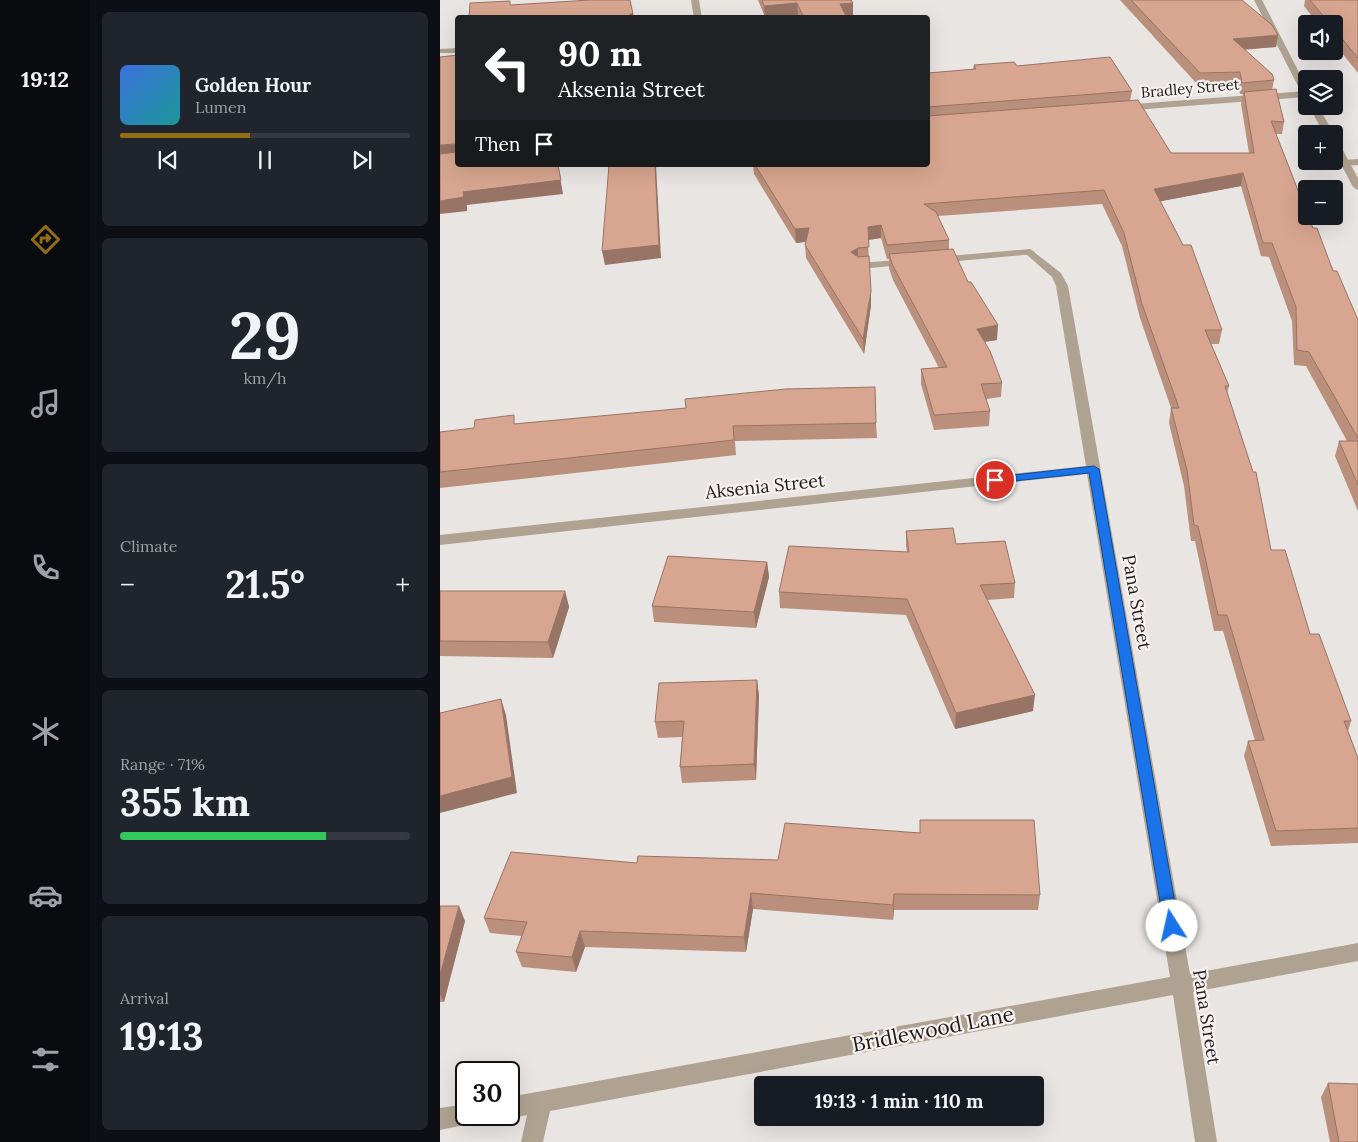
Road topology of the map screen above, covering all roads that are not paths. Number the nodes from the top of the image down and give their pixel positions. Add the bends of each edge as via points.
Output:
1 (695, 0) edge
2 (1258, 0) edge
3 (698, 15) edge
4 (455, 50) edge
5 (440, 51) edge
6 (1298, 78) edge
7 (1298, 95) edge
8 (1107, 109) edge
9 (1343, 159) edge
10 (1358, 162) edge
11 (1345, 163) junction
12 (1358, 187) edge
13 (859, 266) edge
14 (1094, 469) junction
15 (440, 540) edge
16 (1358, 952) edge
17 (1182, 983) junction
18 (541, 1102) junction
19 (520, 1106) edge
20 (455, 1117) edge
21 (440, 1119) edge
22 (532, 1142) edge
23 (1206, 1142) edge

1 - 3 street
2 - 6 street
4 - 5 street
7 - 8 street, Bradley Street
9 - 11 street
10 - 11 street
11 - 12 street
13 - 14 street, Pana Street via 1030,252 1057,275 1062,286
14 - 15 street, Aksenia Street
14 - 17 street, Pana Street
16 - 17 street, Bridlewood Lane
17 - 18 street, Bridlewood Lane
17 - 23 street, Pana Street
18 - 19 street, Bridlewood Lane
18 - 22 street
20 - 21 street

